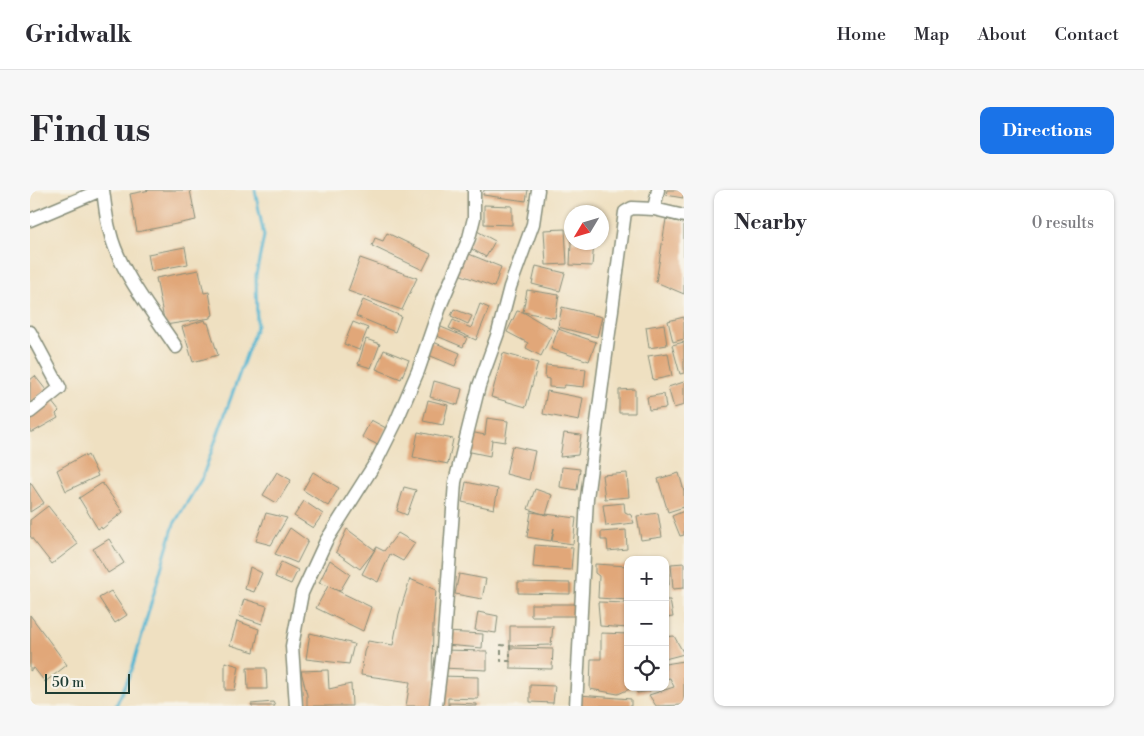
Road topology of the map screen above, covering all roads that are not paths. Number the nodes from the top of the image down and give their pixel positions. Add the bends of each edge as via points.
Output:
1 (102, 190) edge
2 (474, 190) edge
3 (538, 190) edge
4 (658, 190) edge
5 (654, 209) junction
6 (684, 216) edge
7 (30, 220) edge
8 (30, 332) edge
9 (176, 347) dead end
10 (30, 412) edge
11 (296, 706) edge
12 (436, 706) edge
13 (576, 706) edge

1 - 7 street
1 - 9 street via 110,234 123,264
2 - 11 street via 470,238 396,422 376,462 326,541 302,593 292,646
3 - 12 street via 533,224 479,386 455,482
4 - 5 street
5 - 6 street
5 - 13 street via 632,208 625,212 587,498
8 - 10 street via 60,388

